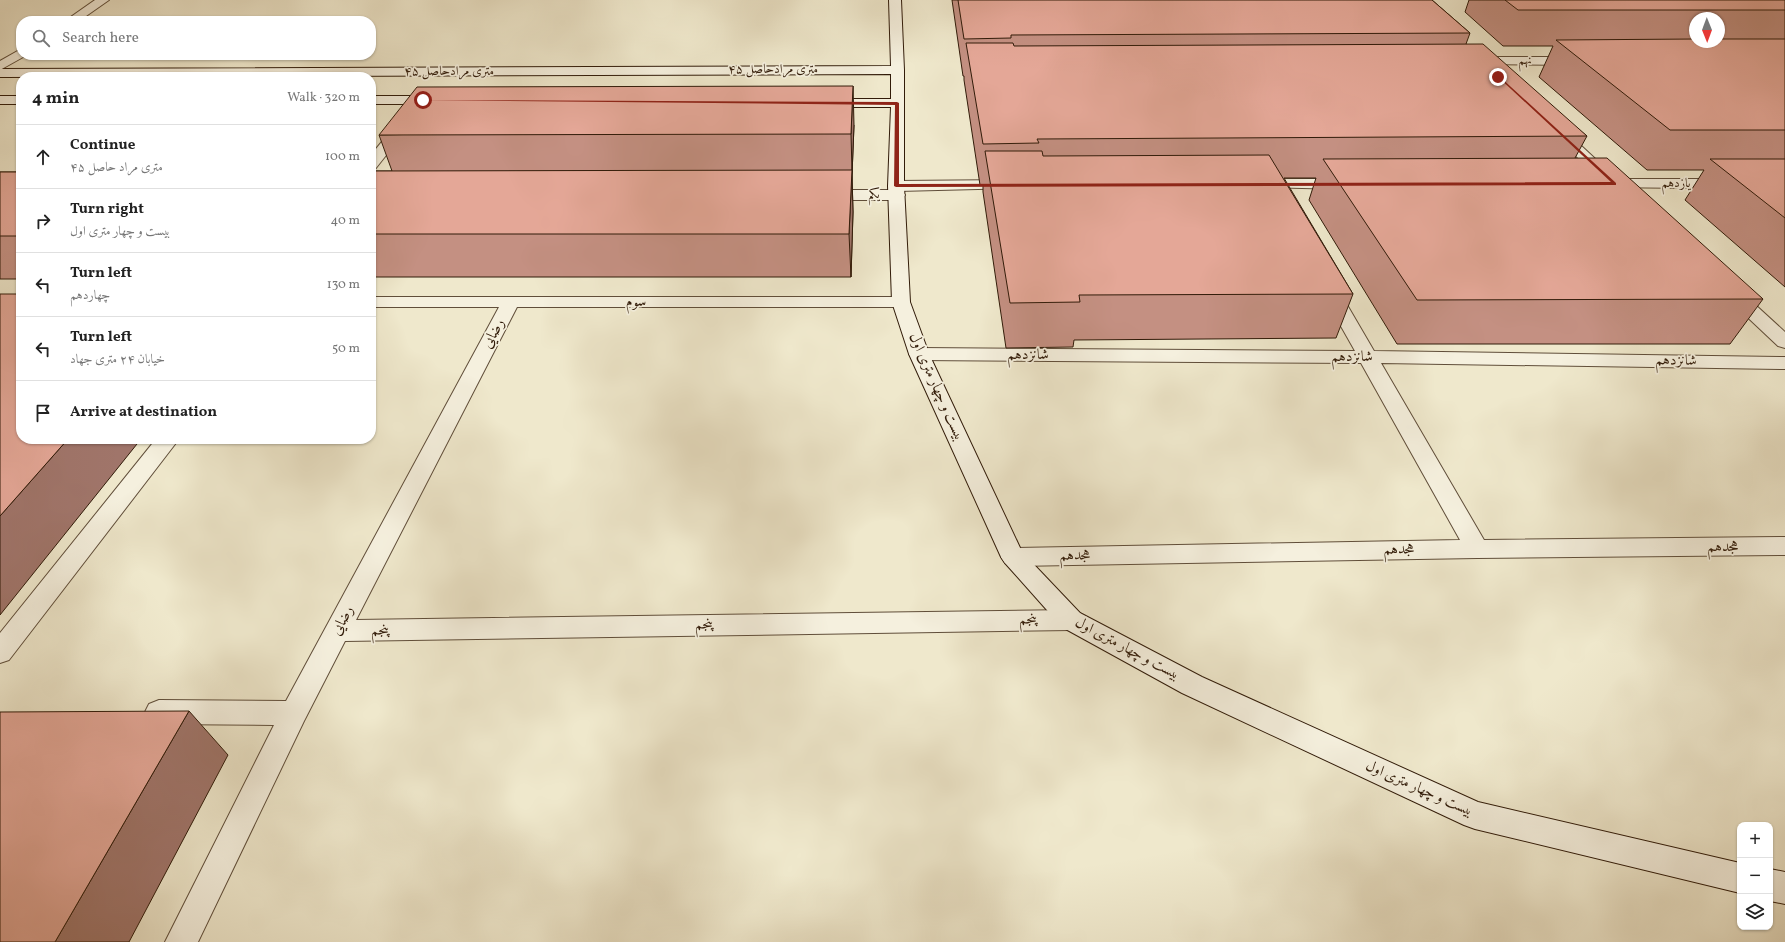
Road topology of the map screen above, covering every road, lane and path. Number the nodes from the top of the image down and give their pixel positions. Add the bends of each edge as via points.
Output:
1 (103, 0) edge
2 (895, 0) edge
3 (79, 16) edge
4 (16, 56) edge
5 (1590, 61) edge
6 (0, 66) edge
7 (898, 70) junction
8 (299, 72) edge
9 (0, 73) edge
10 (16, 73) edge
11 (1498, 77) edge
12 (0, 100) edge
13 (16, 100) edge
14 (376, 100) edge
15 (423, 100) junction
16 (447, 100) edge
17 (810, 103) edge
18 (897, 103) junction
19 (1545, 119) edge
20 (376, 159) edge
21 (1245, 184) edge
22 (1268, 184) junction
23 (1363, 184) edge
24 (1591, 184) edge
25 (1615, 184) junction
26 (1785, 184) edge
27 (1031, 185) edge
28 (897, 190) junction
29 (809, 196) edge
30 (1632, 199) edge
31 (1280, 204) edge
32 (1322, 277) edge
33 (1723, 284) edge
34 (376, 302) edge
35 (511, 302) junction
36 (901, 302) junction
37 (1785, 342) edge
38 (919, 354) junction
39 (1369, 357) junction
40 (1785, 363) edge
41 (164, 444) edge
42 (1785, 546) edge
43 (1477, 549) junction
44 (1013, 557) junction
45 (1071, 620) junction
46 (338, 631) junction
47 (0, 652) edge
48 (135, 712) edge
49 (294, 713) junction
50 (1737, 877) edge
51 (1773, 886) edge
52 (1785, 888) edge
53 (181, 942) edge

1 - 3 street
2 - 7 street, بیست و چهار متری اول
4 - 6 street
5 - 11 street, نهم via 1475,56
7 - 8 street, ۴۵ متری مرادحاصل
7 - 18 street, بیست و چهار متری اول
9 - 10 street, ۴۵ متری مرادحاصل
12 - 13 street
14 - 15 street
15 - 16 street
15 - 20 street
17 - 18 street
18 - 28 street, بیست و چهار متری اول
19 - 25 street
21 - 22 street
22 - 23 street
22 - 31 street
24 - 25 street, یازدهم
25 - 26 street, یازدهم
25 - 30 street
27 - 28 street, یکم
28 - 29 street, یکم
28 - 36 street, بیست و چهار متری اول
32 - 39 street
33 - 37 street
34 - 35 street, سوم
35 - 36 street, سوم
35 - 46 street, رضایی
36 - 38 street, بیست و چهار متری اول
38 - 39 street, شانزدهم
38 - 44 street, بیست و چهار متری اول
39 - 40 street, شانزدهم
39 - 43 street
41 - 47 street
42 - 43 street, هجدهم
43 - 44 street, هجدهم
44 - 45 street, بیست و چهار متری اول
45 - 46 street, پنجم
45 - 50 street, بیست و چهار متری اول via 1192,685 1475,815
46 - 49 street, رضایی
48 - 49 street
49 - 53 street, رضایی
51 - 52 street

